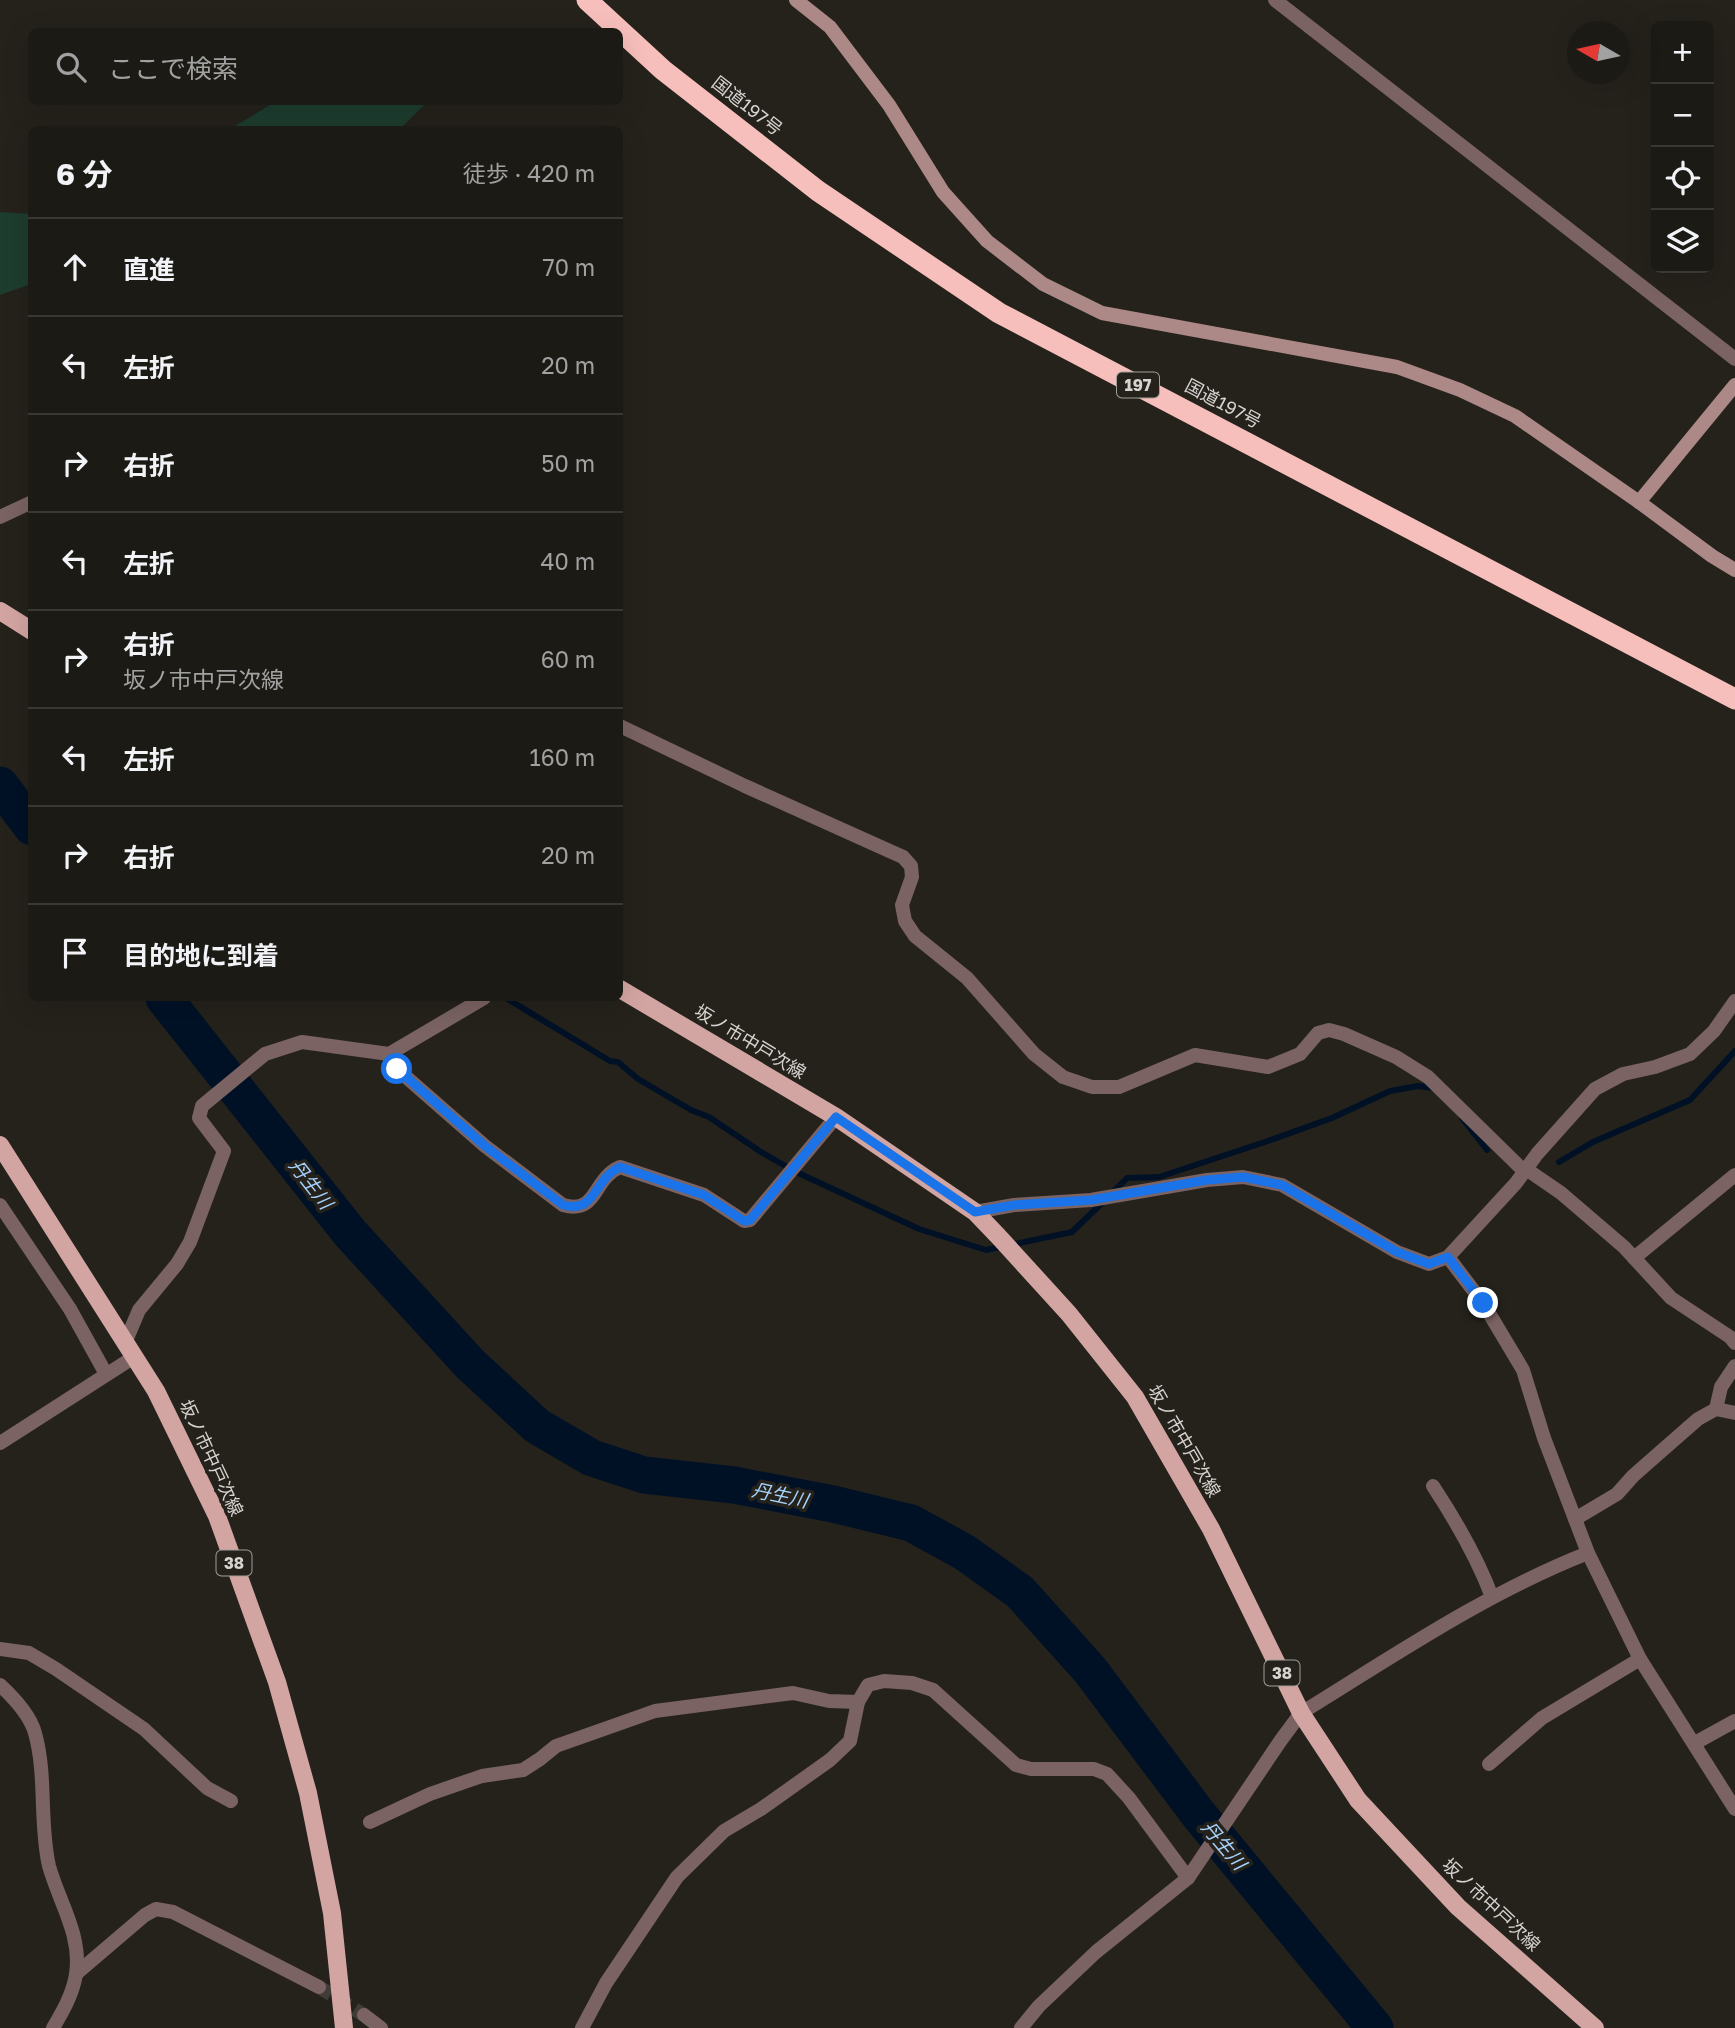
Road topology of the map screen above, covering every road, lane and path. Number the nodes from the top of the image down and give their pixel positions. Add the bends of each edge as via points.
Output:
1 (587, 0) edge
2 (796, 0) edge
3 (1275, 0) edge
4 (618, 28) edge
5 (623, 33) edge
6 (1735, 359) edge
7 (1735, 385) edge
8 (1639, 502) junction
9 (28, 504) edge
10 (0, 517) edge
11 (1735, 570) edge
12 (0, 611) edge
13 (28, 628) edge
14 (1735, 699) edge
15 (623, 727) edge
16 (623, 991) edge
17 (1735, 1000) edge
18 (479, 1001) edge
19 (389, 1054) junction
20 (836, 1117) junction
21 (0, 1144) edge
22 (1525, 1170) junction
23 (1735, 1175) edge
24 (0, 1205) edge
25 (975, 1212) junction
26 (1448, 1257) junction
27 (1634, 1258) junction
28 (1735, 1343) edge
29 (129, 1350) junction
30 (1735, 1366) edge
31 (106, 1374) junction
32 (1716, 1409) junction
33 (1735, 1413) edge
34 (0, 1443) edge
35 (1433, 1486) dead end
36 (1575, 1519) junction
37 (1588, 1553) junction
38 (1492, 1597) junction
39 (0, 1649) edge
40 (1640, 1659) junction
41 (0, 1685) edge
42 (858, 1702) junction
43 (1301, 1713) junction
44 (1735, 1721) edge
45 (1695, 1743) junction
46 (1489, 1765) dead end
47 (231, 1801) dead end
48 (1735, 1809) edge
49 (370, 1822) dead end
50 (1190, 1875) junction
51 (77, 1973) junction
52 (319, 1987) tunnel mouth
53 (364, 2015) tunnel mouth
54 (53, 2028) edge
55 (344, 2028) edge
56 (381, 2028) edge
57 (582, 2028) edge
58 (1021, 2028) edge
59 (1595, 2028) edge

1 - 4 highway, 国道197号 / 197
2 - 8 street via 831,27 889,105 943,192 988,241 1043,284 1102,313 1397,367 1460,390 1515,416
3 - 6 street
5 - 14 highway, 国道197号 / 197 via 818,191 999,313
7 - 8 street
8 - 11 street
9 - 10 street
12 - 13 main road
15 - 22 street via 903,857 911,866 912,877 903,913 915,936 967,978 1034,1054 1063,1077 1092,1087 1119,1087 1195,1055 1268,1067 1300,1054 1318,1033 1329,1030 1428,1077
16 - 20 main road, 坂ノ市中戸次線 / 38
17 - 22 street via 1714,1031 1690,1054 1623,1074 1595,1089
18 - 19 street
19 - 20 street via 397,1069 485,1146 563,1205 575,1209 584,1206 609,1172 620,1167 704,1195 744,1221 750,1220
19 - 29 street via 302,1042 265,1054 202,1106 199,1118 225,1151 190,1242 139,1310
20 - 25 main road, 坂ノ市中戸次線 / 38
21 - 29 main road, 坂ノ市中戸次線 / 38
22 - 26 street
22 - 27 street via 1561,1193
23 - 27 street
24 - 31 street via 70,1309
25 - 26 street via 1243,1177 1282,1185 1397,1252 1429,1264
25 - 43 main road, 坂ノ市中戸次線 / 38 via 1069,1314 1135,1397 1211,1530
26 - 36 street via 1483,1303 1523,1370
27 - 28 street via 1671,1298
29 - 31 street
29 - 55 main road, 坂ノ市中戸次線 / 38 via 156,1391 217,1516 276,1682 308,1793 332,1913
30 - 32 street via 1721,1387
31 - 34 street
32 - 33 street
32 - 36 street via 1698,1419 1617,1494
35 - 38 street
36 - 37 street
37 - 38 street
37 - 40 street
38 - 43 street
39 - 47 street via 29,1653 56,1669 144,1730 207,1788
40 - 45 street
40 - 46 street via 1542,1718
41 - 51 street via 34,1730 43,1830 50,1867 75,1938
42 - 49 street via 793,1693 655,1711 556,1746 523,1770 482,1776
42 - 50 street via 868,1685 912,1683 933,1690 1016,1765 1094,1769 1107,1774
42 - 57 street via 850,1741 830,1760 724,1831 677,1877 606,1983
43 - 50 street
43 - 59 main road, 坂ノ市中戸次線 / 38 via 1358,1800 1458,1907
44 - 45 street
45 - 48 street
50 - 58 street via 1096,1952
51 - 52 street via 156,1909 200,1924
51 - 54 street
53 - 56 street

